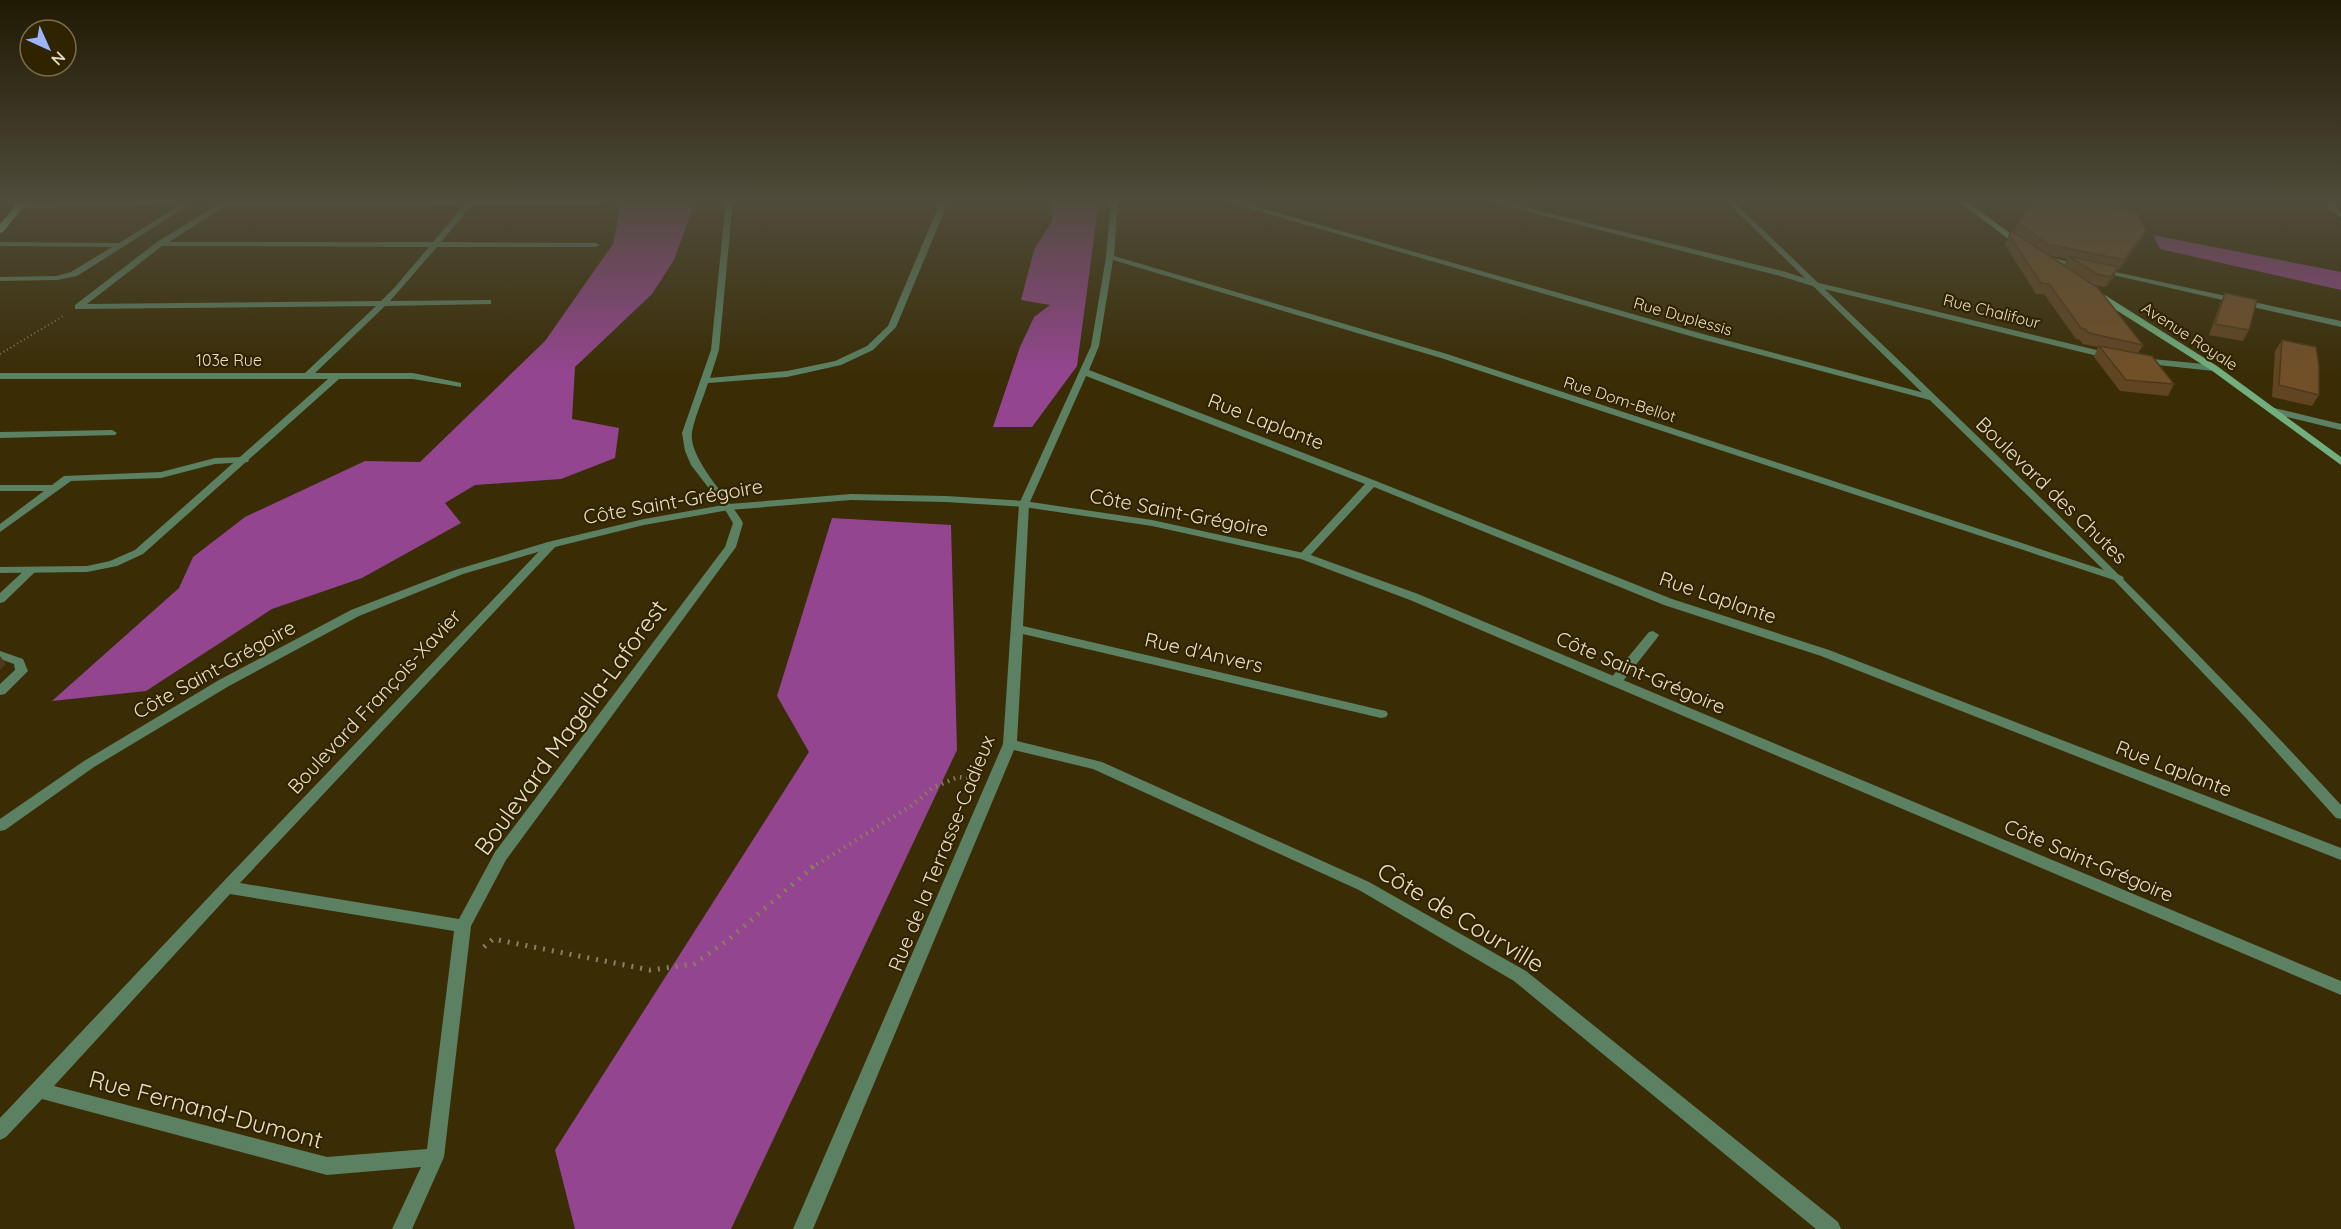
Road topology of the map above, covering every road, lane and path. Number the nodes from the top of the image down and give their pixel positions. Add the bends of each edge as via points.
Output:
1 (101, 257) edge
2 (143, 257) edge
3 (424, 257) edge
4 (724, 257) edge
5 (921, 257) edge
6 (1110, 257) edge
7 (1111, 257) edge
8 (1424, 257) edge
9 (1716, 257) edge
10 (1787, 257) edge
11 (2039, 257) edge
12 (2043, 257) edge
13 (2084, 267) edge
14 (2096, 269) edge
15 (2067, 275) edge
16 (0, 279) edge
17 (1816, 285) junction
18 (2086, 287) edge
19 (488, 302) dead end
20 (382, 304) junction
21 (78, 307) junction
22 (2341, 324) edge
23 (0, 354) edge
24 (2117, 357) edge
25 (2128, 360) edge
26 (2214, 368) junction
27 (1085, 372) junction
28 (309, 374) junction
29 (0, 376) edge
30 (337, 376) junction
31 (704, 381) junction
32 (458, 385) dead end
33 (1929, 397) junction
34 (2274, 411) junction
35 (2341, 427) edge
36 (112, 433) dead end
37 (0, 435) edge
38 (244, 460) junction
39 (2341, 462) edge
40 (1372, 483) junction
41 (0, 488) edge
42 (56, 488) junction
43 (1024, 504) junction
44 (729, 507) junction
45 (0, 529) edge
46 (552, 544) junction
47 (1304, 556) junction
48 (0, 570) edge
49 (31, 570) junction
50 (2118, 578) junction
51 (0, 599) edge
52 (1018, 629) junction
53 (1653, 635) dead end
54 (0, 655) edge
55 (1615, 682) junction
56 (0, 692) edge
57 (1381, 714) dead end
58 (1010, 744) junction
59 (958, 777) dead end
60 (2341, 814) edge
61 (0, 826) edge
62 (2341, 854) edge
63 (227, 887) junction
64 (464, 926) junction
65 (458, 968) junction
66 (2341, 988) edge
67 (39, 1090) junction
68 (0, 1131) edge
69 (435, 1157) junction
70 (402, 1229) edge
71 (803, 1229) edge
72 (1831, 1229) edge

1 - 16 street via 66,276
2 - 21 street
3 - 20 street
4 - 31 street via 715,350
5 - 31 street via 892,327 870,348 838,363 787,374
6 - 27 street, Rue de la Terrasse-Cadieux via 1095,346
7 - 50 street, Rue Dom-Bellot via 1444,356
8 - 33 street, Rue Duplessis
9 - 17 street, Rue Chalifour
10 - 17 street, Boulevard des Chutes
11 - 15 main road
12 - 13 street
14 - 22 street
17 - 24 street, Rue Chalifour
17 - 33 street, Boulevard des Chutes
18 - 26 main road, Avenue Royale
19 - 20 street
20 - 21 street
20 - 28 street
21 - 23 path
25 - 26 street
26 - 34 main road, Avenue Royale
27 - 40 street, Rue Laplante
27 - 43 street, Rue de la Terrasse-Cadieux
28 - 29 street, 103e Rue
28 - 30 street, 103e Rue
30 - 32 street, 103e Rue via 413,376
30 - 38 street
31 - 44 street via 687,433 690,451 696,465
33 - 50 street, Boulevard des Chutes
34 - 35 street
34 - 39 main road, Avenue Royale
36 - 37 street
38 - 42 street via 215,461 161,475 68,478
38 - 49 street via 139,552 113,564 87,569
40 - 47 street
40 - 62 street, Rue Laplante via 1668,602 1825,653
41 - 42 street
42 - 45 street
43 - 44 street, Côte Saint-Grégoire via 851,497
43 - 47 street, Côte Saint-Grégoire via 1152,523
43 - 52 street, Rue de la Terrasse-Cadieux
44 - 46 street, Côte Saint-Grégoire
44 - 64 street, Boulevard Magella-Laforest via 738,523 730,547 500,856
46 - 61 street, Côte Saint-Grégoire via 459,572 356,613 224,683 88,764
46 - 63 street, Boulevard François-Xavier
47 - 55 street, Côte Saint-Grégoire via 1414,597
48 - 49 street
49 - 51 street
50 - 60 street, Boulevard des Chutes
52 - 57 street, Rue d'Anvers
52 - 58 street, Rue de la Terrasse-Cadieux
53 - 55 street
54 - 56 street via 19,662 22,671
55 - 66 street, Côte Saint-Grégoire
58 - 71 street, Rue de la Terrasse-Cadieux
58 - 72 street, Côte de Courville via 1098,765 1364,886 1520,976
59 - 65 path via 932,788 808,870 728,940 694,964 650,970 493,939
63 - 64 street
63 - 67 street, Boulevard François-Xavier
64 - 65 street, Boulevard Magella-Laforest
65 - 69 street, Boulevard Magella-Laforest
67 - 68 street, Boulevard François-Xavier
67 - 69 street, Rue Fernand-Dumont via 327,1166
69 - 70 street, Boulevard Magella-Laforest

